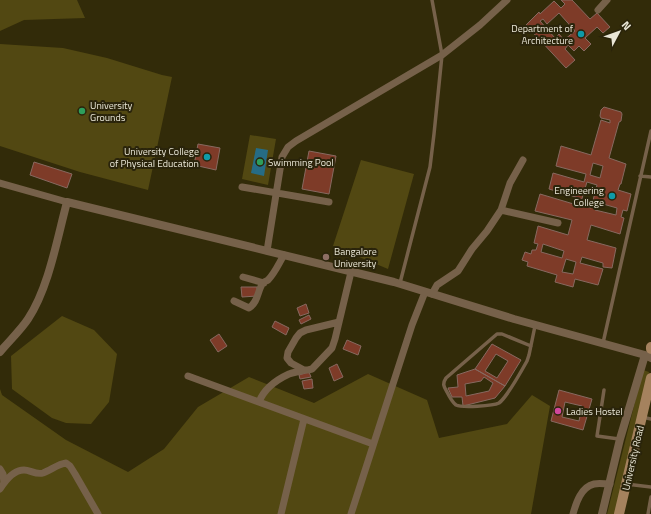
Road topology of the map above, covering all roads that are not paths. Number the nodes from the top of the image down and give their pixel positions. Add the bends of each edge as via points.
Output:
1 (432, 0) edge
2 (507, 0) edge
3 (607, 0) edge
4 (598, 10) dead end
5 (442, 55) junction
6 (651, 131) edge
7 (523, 160) dead end
8 (640, 176) junction
9 (651, 177) edge
10 (0, 183) edge
11 (242, 187) dead end
12 (277, 193) junction
13 (67, 202) junction
14 (329, 202) dead end
15 (501, 210) junction
16 (558, 223) dead end
17 (267, 251) junction
18 (284, 255) junction
19 (351, 272) junction
20 (243, 277) dead end
21 (264, 283) junction
22 (400, 284) junction
23 (428, 293) junction
24 (234, 301) dead end
25 (339, 322) junction
26 (535, 325) junction
27 (603, 344) junction
28 (531, 346) junction
29 (0, 352) edge
30 (649, 352) edge
31 (304, 370) junction
32 (188, 376) dead end
33 (651, 378) edge
34 (604, 390) dead end
35 (649, 399) edge
36 (259, 402) junction
37 (646, 418) edge
38 (304, 419) junction
39 (620, 439) junction
40 (373, 444) junction
41 (0, 470) edge
42 (610, 484) junction
43 (626, 484) junction
44 (2, 486) edge
45 (651, 487) edge
46 (651, 497) edge
47 (98, 514) edge
48 (281, 514) edge
49 (351, 514) edge
50 (573, 514) edge
51 (602, 514) edge
52 (620, 514) edge
53 (648, 514) edge

1 - 5 lane
2 - 5 street
3 - 4 street
5 - 12 street via 288,147 282,157
5 - 22 lane via 430,167
6 - 8 lane
7 - 15 street via 510,183
8 - 9 lane
8 - 27 lane
10 - 13 street
11 - 12 street
12 - 14 street
12 - 17 street
13 - 17 street
13 - 29 street via 49,273 38,301 28,320
15 - 16 street
15 - 23 street via 458,271
17 - 18 street
18 - 19 street
18 - 21 street
19 - 22 street
19 - 25 street
20 - 21 street
21 - 24 street via 253,306 249,308
22 - 23 street
23 - 26 street
23 - 40 street via 412,325
25 - 31 street via 332,348 312,369
25 - 31 street via 306,330 296,338 287,358
26 - 27 street
26 - 28 lane
27 - 30 street
28 - 28 lane via 527,361 499,403 463,407 456,405 443,386 446,378 497,334
30 - 39 street
31 - 36 street via 289,374 272,384
32 - 36 street
33 - 35 main road, University Road
34 - 39 lane via 597,436
35 - 37 main road, University Road
36 - 38 street
37 - 43 main road, University Road
38 - 40 street
38 - 48 street
39 - 42 street
40 - 49 street
41 - 44 street via 3,474
42 - 50 street via 594,484 585,489 576,503
42 - 51 street
43 - 45 lane
43 - 52 main road, University Road
44 - 47 street via 16,472 24,470 38,474 66,464 75,474
46 - 53 lane

